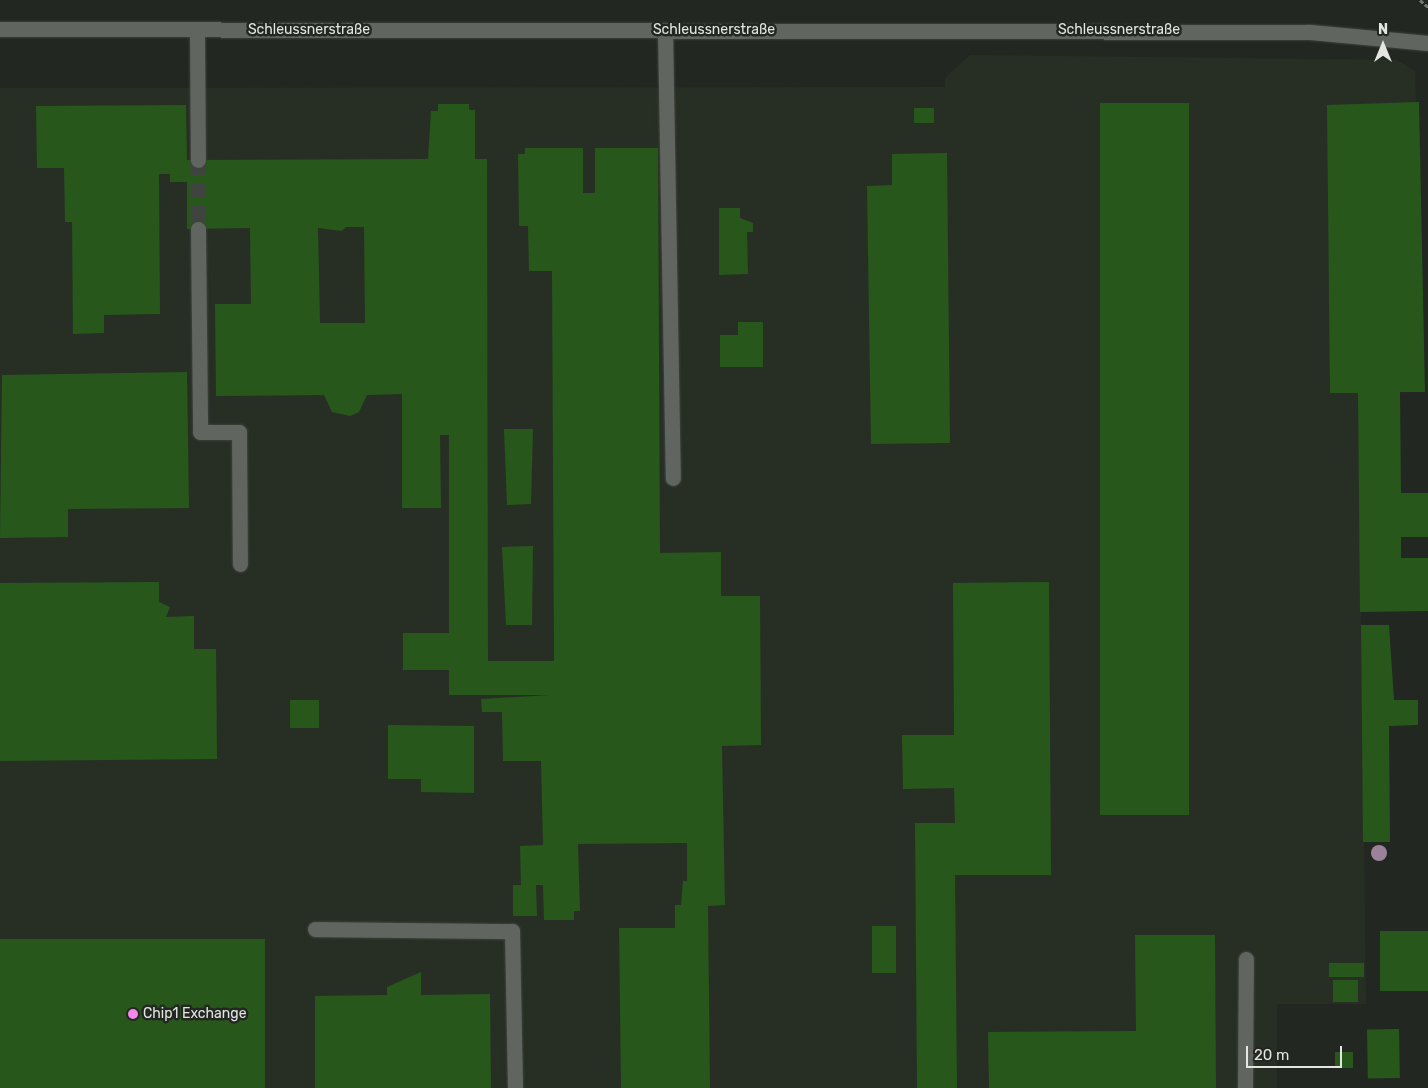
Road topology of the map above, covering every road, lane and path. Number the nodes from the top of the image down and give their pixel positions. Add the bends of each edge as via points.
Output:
1 (1420, 0) edge
2 (1428, 7) edge
3 (0, 29) edge
4 (197, 30) junction
5 (665, 30) junction
6 (1428, 43) edge
7 (198, 160) tunnel mouth
8 (198, 229) tunnel mouth
9 (674, 478) dead end
10 (240, 564) dead end
11 (315, 929) dead end
12 (1246, 959) dead end
13 (515, 1088) edge
14 (1246, 1088) edge

1 - 2 path
3 - 4 street, Schleussnerstraße
4 - 5 street, Schleussnerstraße
4 - 7 street
5 - 6 street, Schleussnerstraße via 1310,32
5 - 9 street
8 - 10 street via 200,432 239,432
11 - 13 street via 512,931
12 - 14 street

